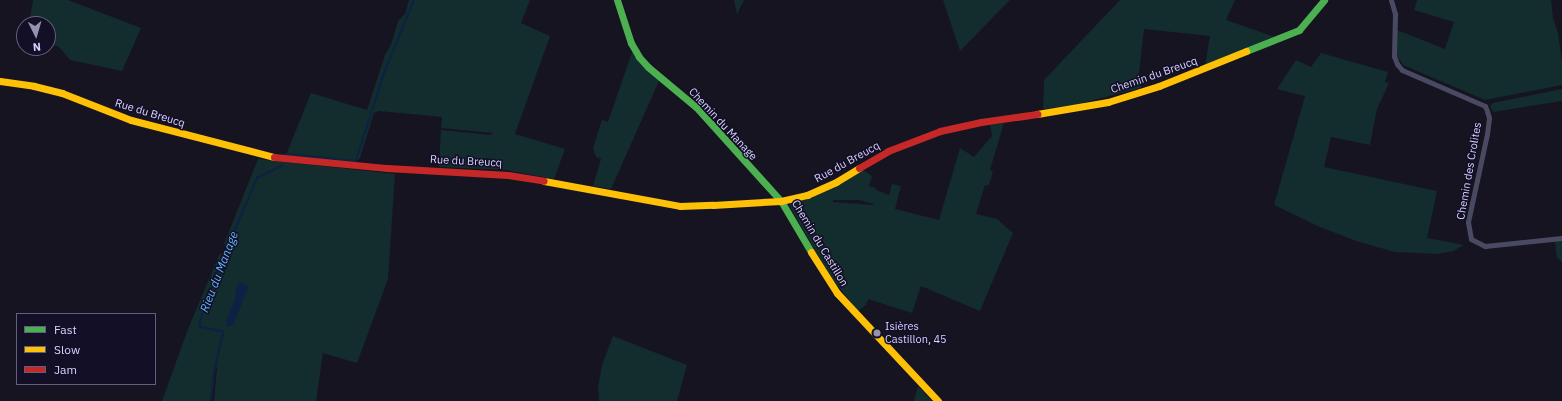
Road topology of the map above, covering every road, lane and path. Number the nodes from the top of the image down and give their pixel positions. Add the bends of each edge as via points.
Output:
1 (617, 0) edge
2 (1324, 0) edge
3 (1391, 0) edge
4 (0, 81) edge
5 (925, 136) joint
6 (781, 201) junction
7 (1562, 238) edge
8 (938, 401) edge

1 - 6 street, Chemin du Manage via 631,43 639,57 648,68 696,107
2 - 5 street, Chemin du Breucq via 1299,30 1159,86 1108,102 958,126
3 - 7 street, Chemin des Crolites via 1395,14 1394,56 1402,70 1485,106 1487,111 1487,134 1468,222 1471,239 1485,246
4 - 6 street, Rue du Breucq via 62,93 131,120 270,157 387,168 508,174 680,206
5 - 6 street, Rue du Breucq via 888,152 825,188
6 - 8 street, Chemin du Castillon via 837,294

